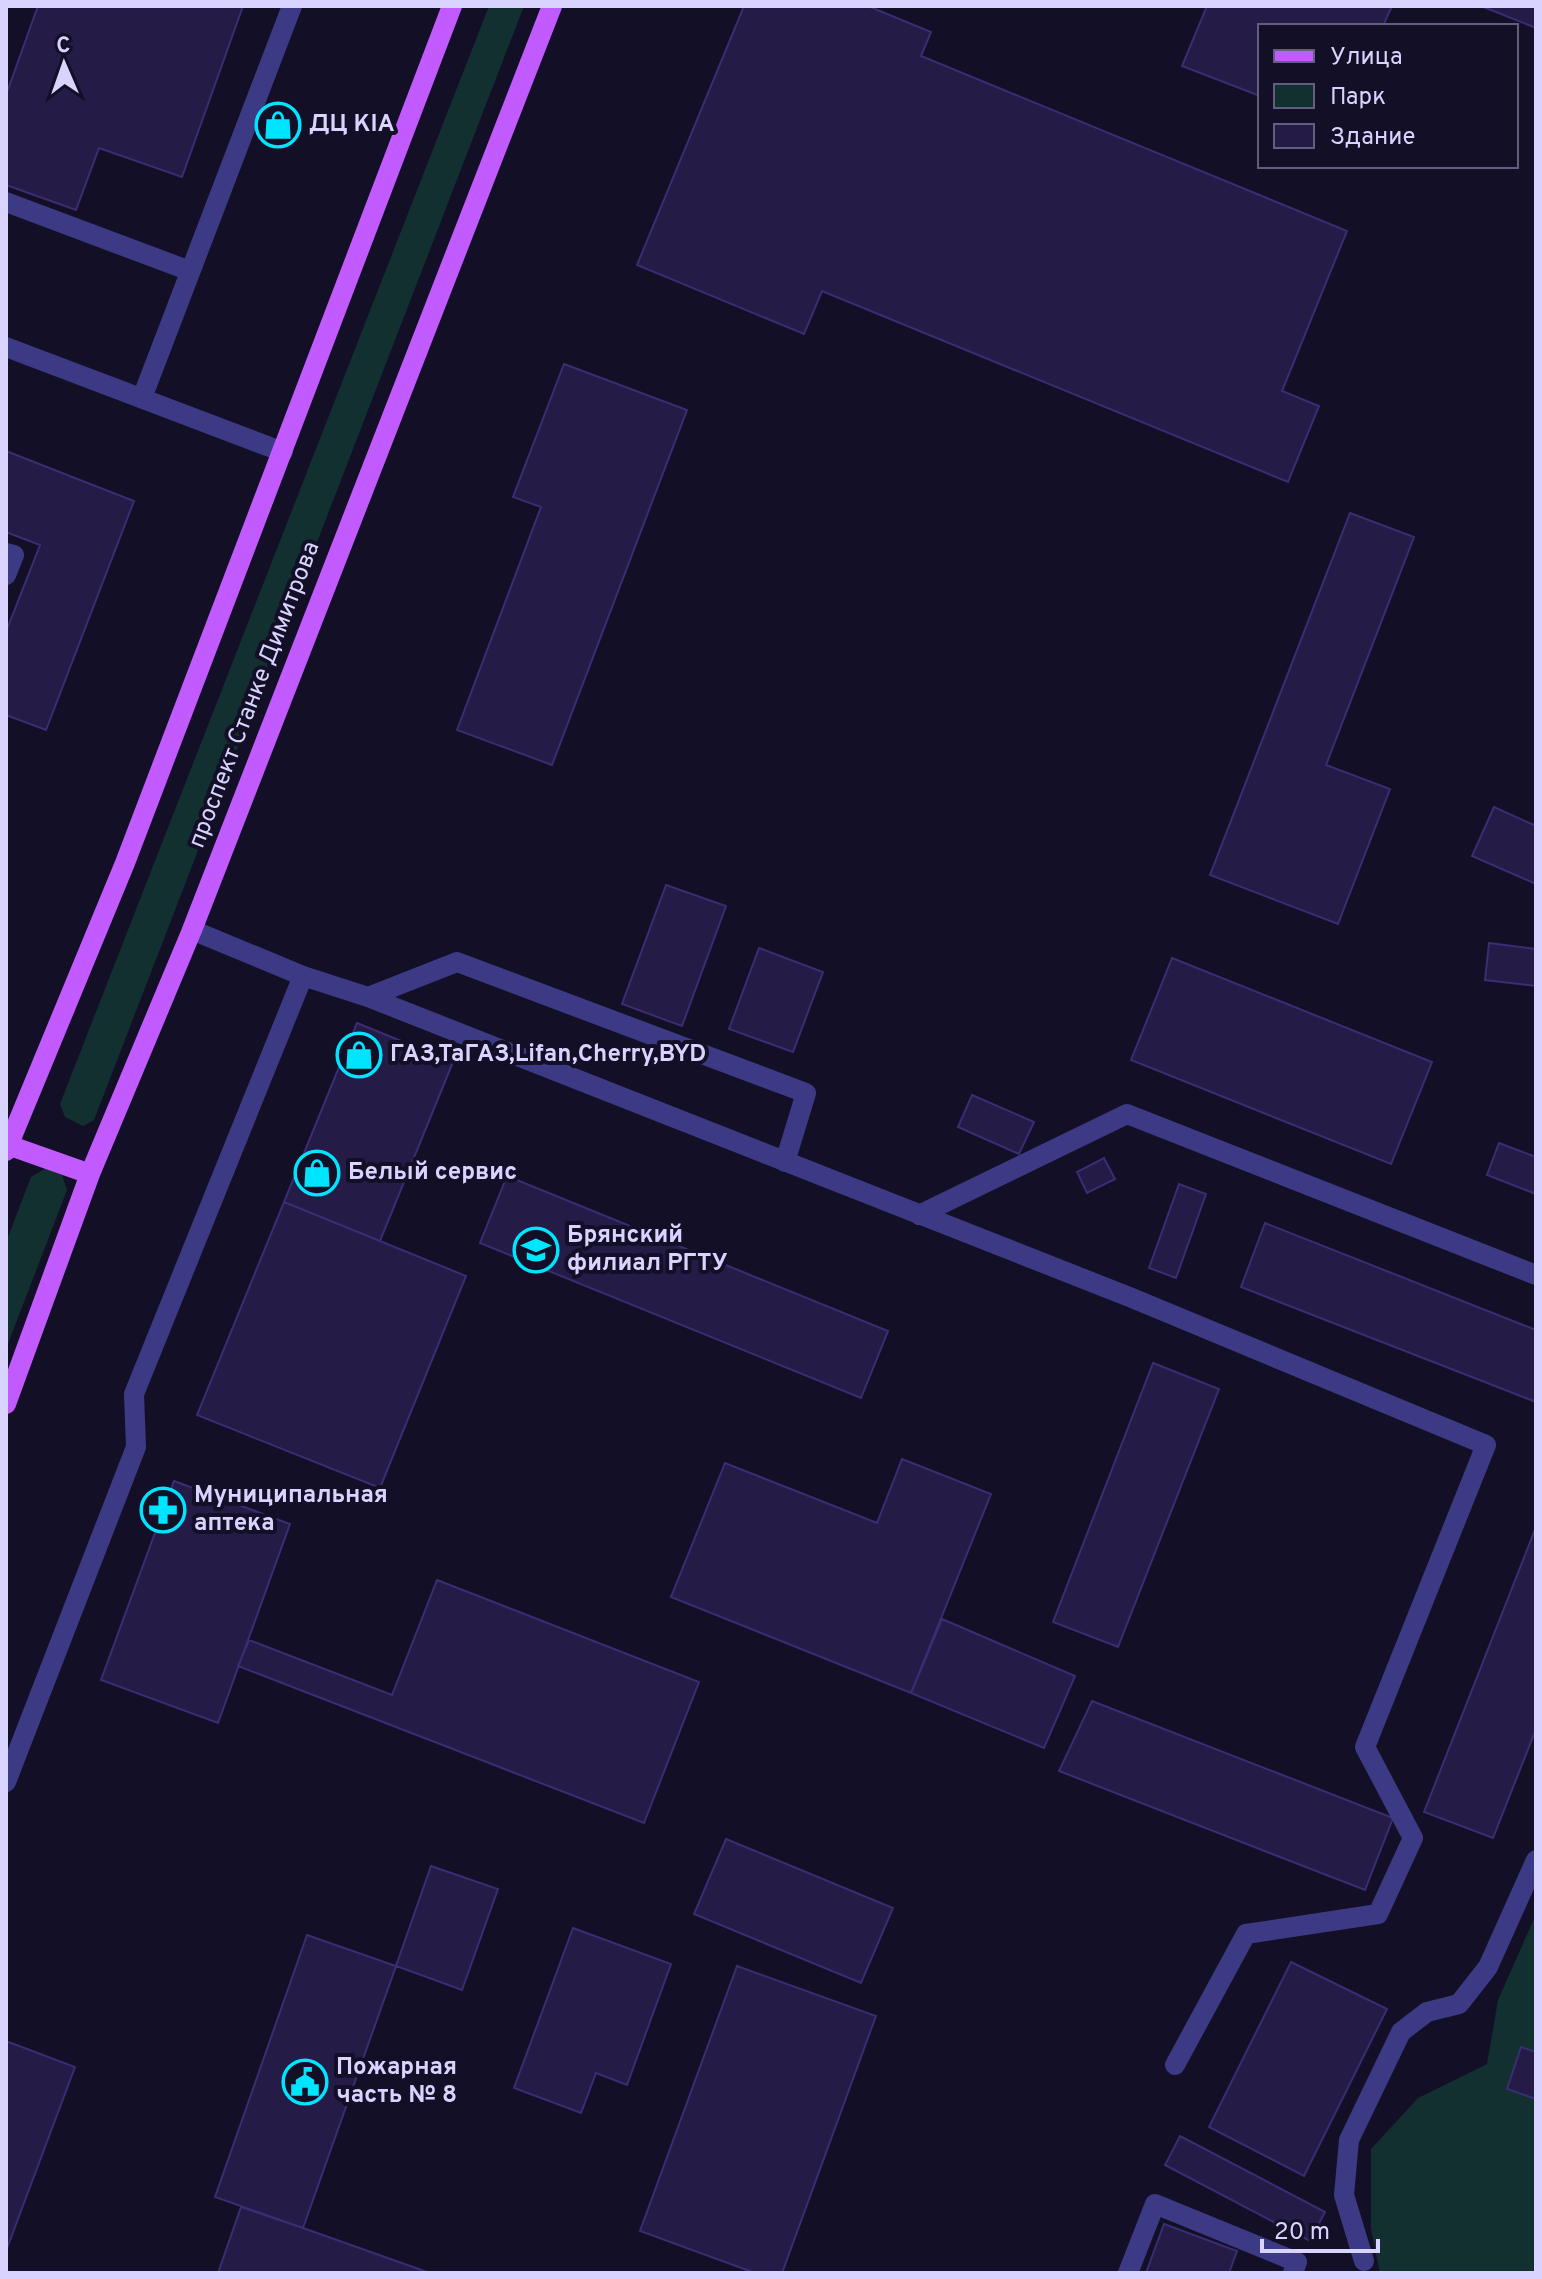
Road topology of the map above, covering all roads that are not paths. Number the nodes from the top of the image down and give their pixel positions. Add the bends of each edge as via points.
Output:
1 (292, 6) edge
2 (452, 6) edge
3 (552, 6) edge
4 (6, 202) edge
5 (190, 271) junction
6 (6, 347) edge
7 (142, 398) junction
8 (283, 452) junction
9 (6, 553) edge
10 (6, 575) edge
11 (192, 930) junction
12 (303, 976) junction
13 (368, 997) junction
14 (7, 1148) edge
15 (785, 1162) junction
16 (90, 1174) junction
17 (919, 1215) junction
18 (1536, 1275) edge
19 (6, 1404) edge
20 (6, 1782) edge
21 (1536, 1860) edge
22 (1175, 2065) dead end
23 (1364, 2261) dead end
24 (1128, 2273) edge
25 (1293, 2273) edge

1 - 5 street
2 - 8 main road
3 - 11 main road, проспект Станке Димитрова
4 - 5 street
5 - 7 street
6 - 7 street
7 - 8 street
8 - 14 main road via 125,863
9 - 10 street via 14,555
11 - 12 street
11 - 16 main road, проспект Станке Димитрова
12 - 13 street
12 - 20 street via 134,1394 136,1447
13 - 15 street
13 - 15 street via 457,962 806,1093
14 - 16 main road
15 - 17 street
16 - 19 main road, проспект Станке Димитрова
17 - 18 street via 1127,1114
17 - 22 street via 1486,1445 1365,1747 1413,1838 1378,1914 1246,1934
21 - 23 street via 1488,1967 1459,2004 1427,2012 1401,2032 1349,2140 1344,2195
24 - 25 street via 1155,2204 1297,2262

